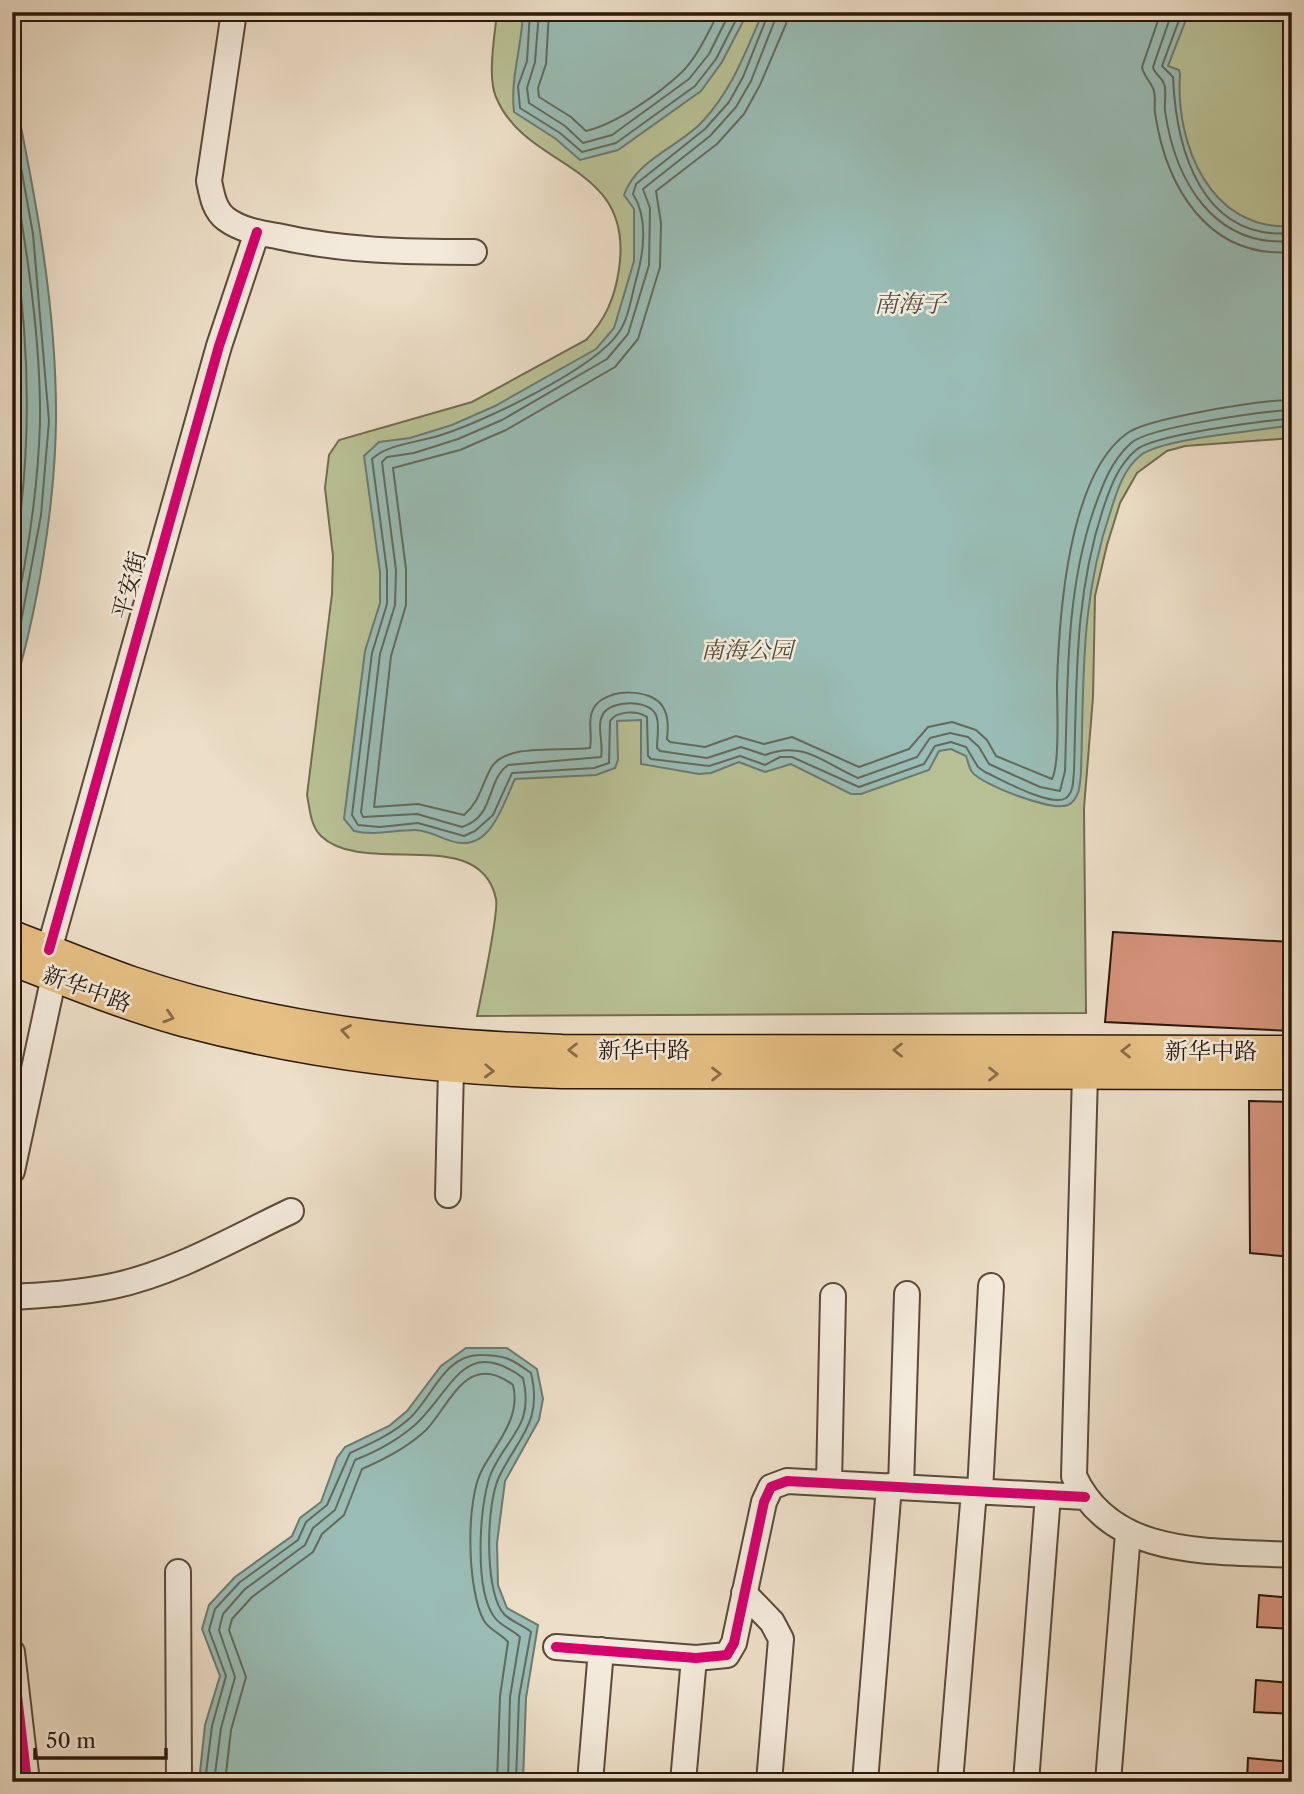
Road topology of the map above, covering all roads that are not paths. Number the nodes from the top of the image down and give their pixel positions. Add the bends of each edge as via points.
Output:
1 (234, 12) edge
2 (257, 232) junction
3 (474, 252) dead end
4 (12, 936) edge
5 (12, 960) edge
6 (52, 963) junction
7 (1292, 1051) edge
8 (452, 1069) junction
9 (1085, 1074) junction
10 (1292, 1074) edge
11 (12, 1171) edge
12 (448, 1195) dead end
13 (291, 1211) dead end
14 (991, 1286) dead end
15 (907, 1294) dead end
16 (834, 1296) dead end
17 (12, 1297) edge
18 (829, 1483) junction
19 (895, 1487) junction
20 (977, 1491) junction
21 (1048, 1495) junction
22 (1085, 1497) junction
23 (1128, 1533) junction
24 (1292, 1555) edge
25 (178, 1572) dead end
26 (744, 1593) junction
27 (556, 1647) dead end
28 (601, 1650) junction
29 (12, 1652) edge
30 (694, 1658) junction
31 (27, 1782) edge
32 (179, 1782) edge
33 (590, 1782) edge
34 (683, 1782) edge
35 (769, 1782) edge
36 (865, 1782) edge
37 (950, 1782) edge
38 (1026, 1782) edge
39 (1108, 1782) edge

1 - 2 street via 209,181 214,204 225,218
2 - 3 street via 324,247
2 - 6 street, 平安街 via 219,346
4 - 6 main road, 新华中路
5 - 6 main road, 新华中路
7 -> 6 main road, 新华中路 via 470,1047 255,1015
6 -> 8 main road, 新华中路 via 127,1004 252,1037
6 - 11 street, 平安街
8 -> 9 main road, 新华中路
8 - 12 street
9 - 10 main road, 新华中路
9 - 22 street via 1074,1476
13 - 17 street via 169,1268 116,1286
14 - 20 street
15 - 19 street
16 - 18 street
18 - 19 street
18 - 26 street via 787,1481 771,1487 758,1518
19 - 20 street
19 - 36 street
20 - 21 street
20 - 37 street
21 - 22 street
21 - 38 street
22 - 23 street via 1097,1512
23 - 24 street via 1178,1547
23 - 39 street
25 - 32 street
26 - 30 street via 734,1643 727,1655
26 - 35 street via 772,1622 781,1639
27 - 28 street
28 - 30 street
28 - 33 street
29 - 31 street
30 - 34 street

